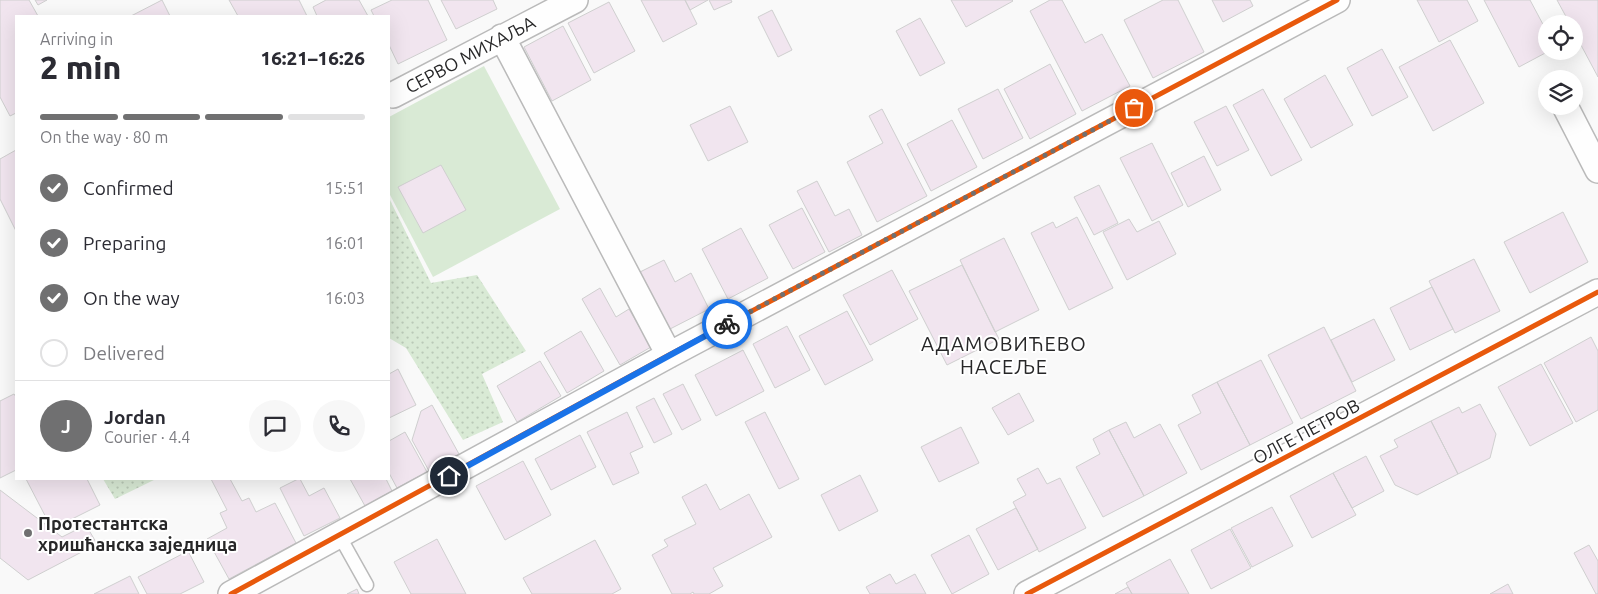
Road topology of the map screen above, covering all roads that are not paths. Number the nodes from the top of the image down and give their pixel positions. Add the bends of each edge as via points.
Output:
1 (575, 0) edge
2 (1337, 0) edge
3 (502, 37) junction
4 (392, 95) dead end
5 (1570, 115) edge
6 (1598, 170) edge
7 (1598, 292) edge
8 (669, 355) junction
9 (339, 535) junction
10 (367, 585) dead end
11 (231, 594) edge
12 (1027, 594) edge

1 - 3 street, СЕРВО МИХАЉА
2 - 8 street
3 - 4 street, СЕРВО МИХАЉА
3 - 8 street
5 - 6 street
7 - 12 street, ОЛГЕ ПЕТРОВ
8 - 9 street
9 - 10 lane
9 - 11 street

